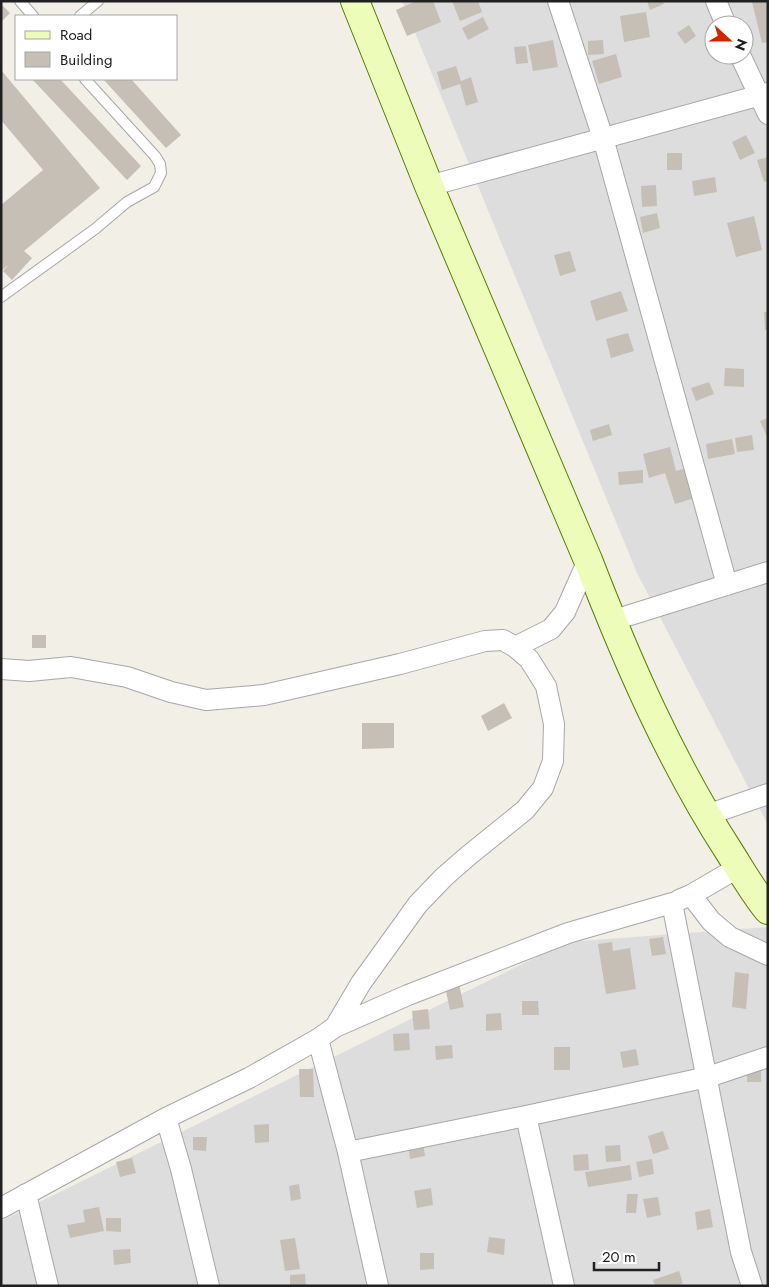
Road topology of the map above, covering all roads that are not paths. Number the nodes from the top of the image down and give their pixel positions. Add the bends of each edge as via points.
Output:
1 (20, 1) edge
2 (98, 1) edge
3 (355, 1) edge
4 (558, 1) edge
5 (716, 1) edge
6 (32, 15) edge
7 (81, 15) edge
8 (722, 15) edge
9 (746, 65) edge
10 (86, 80) edge
11 (763, 94) edge
12 (768, 114) edge
13 (603, 138) junction
14 (429, 186) junction
15 (1, 297) edge
16 (588, 560) junction
17 (768, 572) edge
18 (727, 585) junction
19 (611, 621) junction
20 (515, 646) junction
21 (1, 669) edge
22 (768, 794) edge
23 (707, 815) junction
24 (739, 867) junction
25 (691, 895) junction
26 (672, 903) junction
27 (768, 910) edge
28 (768, 955) edge
29 (334, 1027) junction
30 (318, 1039) junction
31 (768, 1057) edge
32 (708, 1077) junction
33 (526, 1116) junction
34 (166, 1118) junction
35 (348, 1152) junction
36 (26, 1194) junction
37 (1, 1208) edge
38 (48, 1286) edge
39 (209, 1286) edge
40 (378, 1286) edge
41 (564, 1286) edge
42 (752, 1286) edge

1 - 6 lane
2 - 7 lane
3 - 14 main road
4 - 13 street
5 - 8 street
9 - 11 street
10 - 15 lane via 155,156 160,164 158,181
11 - 12 street
11 - 13 street
13 - 14 street
13 - 18 street
14 - 16 main road
16 - 19 main road
16 - 20 street via 565,612 551,629
17 - 18 street
18 - 19 street
19 - 23 main road via 670,750
20 - 21 street via 503,640 485,641 264,695 206,700 127,677 71,667 29,671
20 - 29 street via 530,659 546,686 554,724 553,760 543,788 525,810 456,866 418,904 361,983
22 - 23 street
23 - 24 main road
24 - 25 street
24 - 27 main road
25 - 26 street
25 - 28 street via 730,937
26 - 29 street via 568,933
26 - 32 street
29 - 30 street
30 - 34 street via 249,1078
30 - 35 street
31 - 32 street
32 - 33 street
32 - 42 street via 741,1252
33 - 35 street
33 - 41 street
34 - 36 street
34 - 39 street
35 - 40 street
36 - 37 street
36 - 38 street

